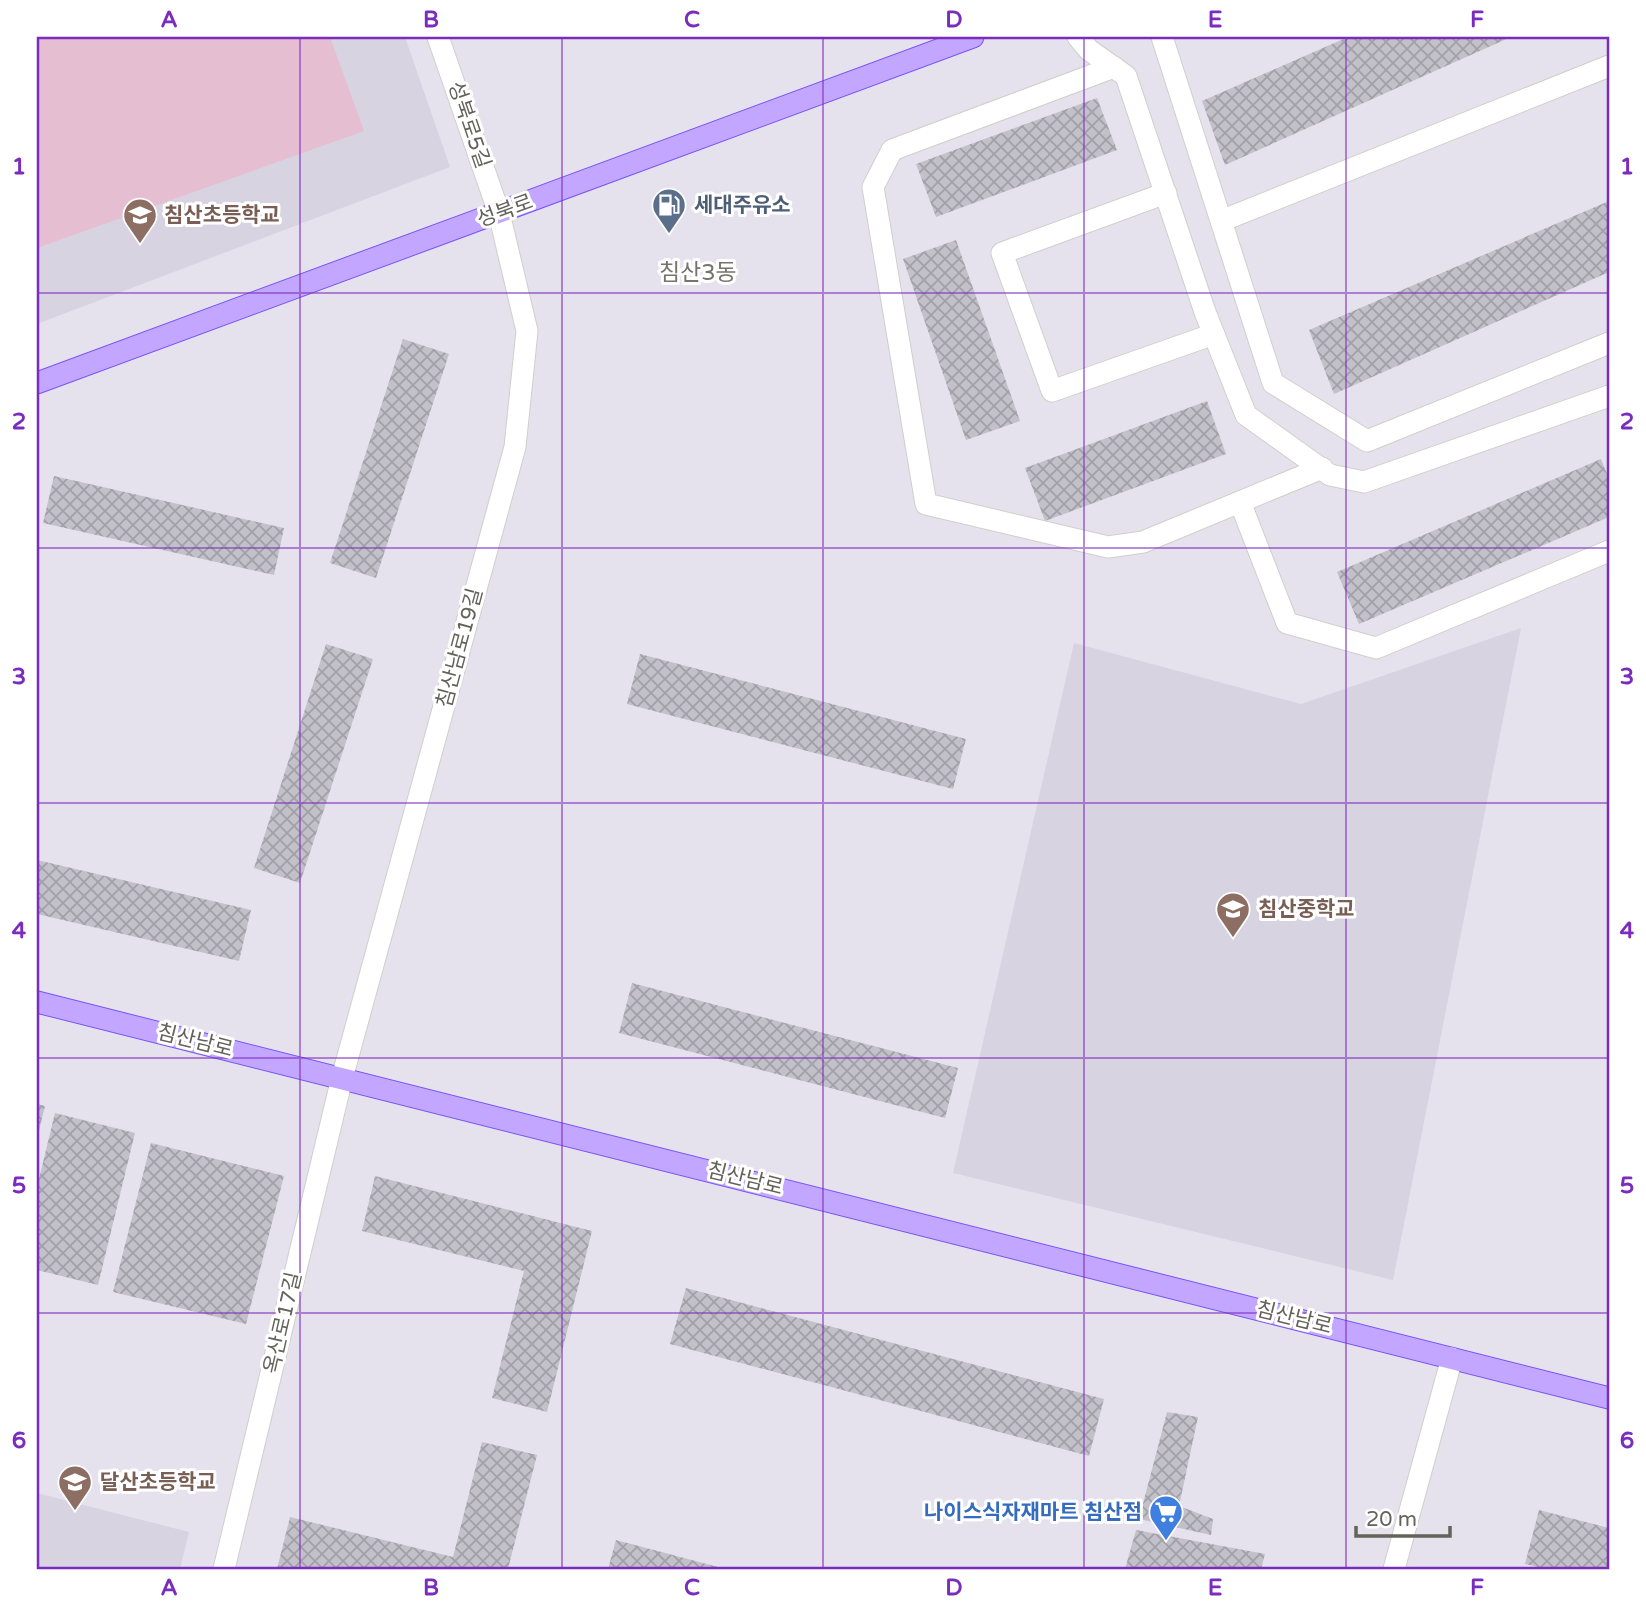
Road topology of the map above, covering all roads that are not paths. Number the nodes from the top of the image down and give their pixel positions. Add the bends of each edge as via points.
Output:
1 (438, 37) edge
2 (973, 37) edge
3 (1078, 37) edge
4 (1162, 37) edge
5 (1609, 66) edge
6 (1114, 67) junction
7 (1166, 193) junction
8 (499, 213) junction
9 (1221, 221) junction
10 (1214, 334) junction
11 (1609, 343) edge
12 (37, 383) edge
13 (1609, 396) edge
14 (1322, 468) junction
15 (1240, 502) junction
16 (1609, 551) edge
17 (37, 1002) edge
18 (342, 1077) junction
19 (1452, 1358) junction
20 (1609, 1398) edge
21 (224, 1569) edge
22 (1394, 1569) edge

1 - 8 street, 성북로5길
2 - 8 main road, 성북로
3 - 6 street
4 - 9 street
5 - 9 street
6 - 7 street via 1126,76
6 - 15 street via 892,150 873,187 926,504 1108,547 1143,542
7 - 10 street
7 - 10 street via 1002,253 1052,391
8 - 12 main road, 성북로
8 - 18 street, 침산남로19길 via 527,331 515,447
9 - 11 street via 1273,383 1367,441
10 - 14 street via 1246,415
13 - 14 street via 1364,482 1330,475
14 - 15 street
15 - 16 street via 1287,623 1376,648
17 - 18 main road, 침산남로
18 - 19 main road, 침산남로
18 - 21 street, 옥산로17길
19 - 20 main road, 침산남로
19 - 22 street

